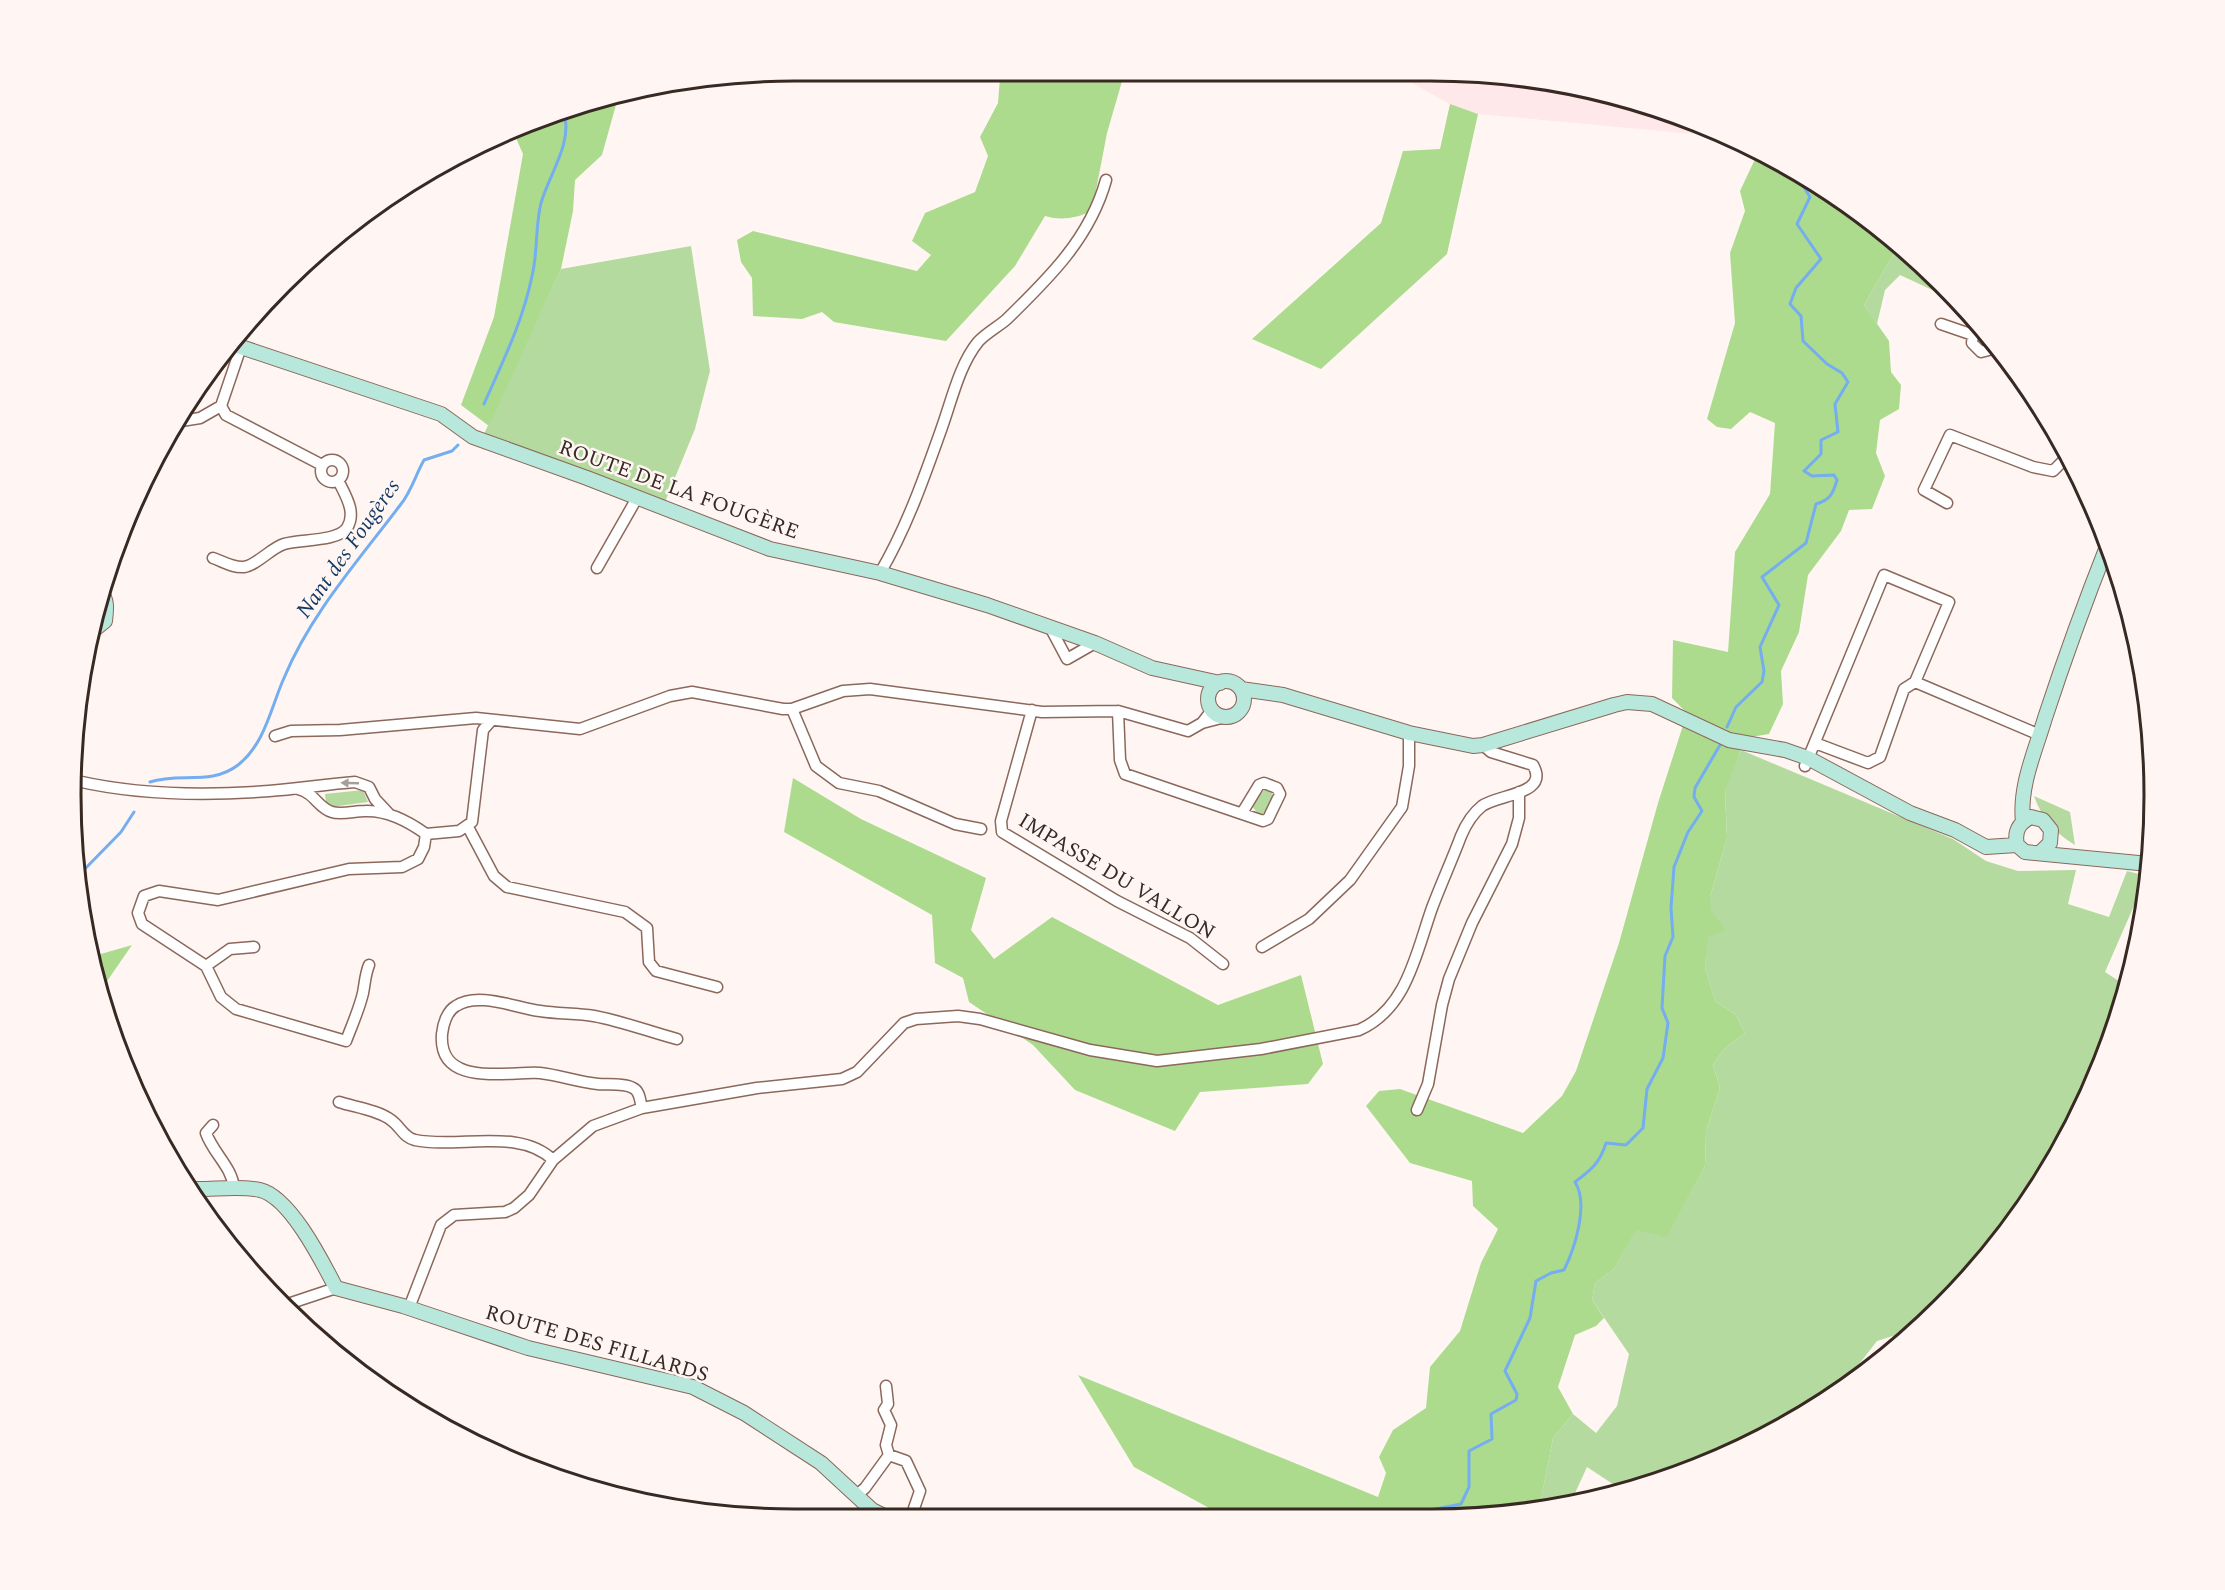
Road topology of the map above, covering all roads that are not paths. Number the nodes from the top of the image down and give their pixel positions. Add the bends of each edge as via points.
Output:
1 (1106, 180) dead end
2 (1941, 324) dead end
3 (240, 347) edge
4 (1988, 350) edge
5 (235, 352) edge
6 (221, 406) junction
7 (188, 420) edge
8 (2061, 463) edge
9 (322, 465) junction
10 (338, 480) junction
11 (637, 498) junction
12 (1947, 503) dead end
13 (2103, 557) edge
14 (213, 558) dead end
15 (597, 568) dead end
16 (880, 573) junction
17 (1050, 627) junction
18 (1095, 643) junction
19 (1187, 677) junction
20 (1915, 682) junction
21 (1220, 683) junction
22 (1241, 689) junction
23 (1268, 695) junction
24 (1210, 703) junction
25 (1242, 708) junction
26 (792, 709) junction
27 (1032, 710) junction
28 (1118, 711) junction
29 (1225, 717) junction
30 (491, 721) junction
31 (1202, 723) junction
32 (1409, 733) junction
33 (2040, 735) junction
34 (275, 736) dead end
35 (1815, 743) junction
36 (1483, 746) junction
37 (1806, 762) junction
38 (82, 782) edge
39 (297, 788) junction
40 (1519, 792) junction
41 (2024, 792) junction
42 (1242, 813) dead end
43 (389, 814) junction
44 (2037, 818) junction
45 (471, 822) junction
46 (981, 829) dead end
47 (426, 834) junction
48 (2019, 834) junction
49 (2052, 837) junction
50 (2040, 853) junction
51 (2078, 855) junction
52 (2140, 863) edge
53 (254, 947) dead end
54 (1262, 947) dead end
55 (1223, 964) dead end
56 (369, 965) dead end
57 (206, 966) junction
58 (717, 987) dead end
59 (677, 1039) dead end
60 (339, 1102) dead end
61 (642, 1108) junction
62 (1417, 1110) dead end
63 (213, 1125) dead end
64 (553, 1160) junction
65 (234, 1188) junction
66 (199, 1189) edge
67 (336, 1288) junction
68 (293, 1302) edge
69 (409, 1308) junction
70 (886, 1386) dead end
71 (888, 1455) junction
72 (857, 1495) junction
73 (871, 1509) edge
74 (914, 1509) edge

1 - 16 street via 1081,238 1049,279 978,342 961,374 932,456
2 - 4 street via 1973,335 1972,343 1981,352
3 - 11 street, ROUTE DE LA FOUGÈRE via 441,414 474,437
5 - 6 street
6 - 7 street
6 - 9 street via 226,415
8 - 12 street via 2053,471 2033,467 1950,435 1924,490
9 - 10 street via 325,478 331,482
9 - 10 street via 332,459 341,464 343,475
10 - 14 street via 350,507 350,520 337,535 285,544 247,567 232,567
11 - 15 street
11 - 16 street, ROUTE DE LA FOUGÈRE via 770,549
13 - 33 street
16 - 17 street, ROUTE DE LA FOUGÈRE
17 - 18 street, ROUTE DE LA FOUGÈRE
17 - 18 street via 1067,658
18 - 19 street, ROUTE DE LA FOUGÈRE via 1142,664
19 - 21 street, ROUTE DE LA FOUGÈRE
19 - 24 street, ROUTE DE LA FOUGÈRE
20 - 33 street
20 - 35 street via 1904,689 1880,757 1868,763
20 - 35 street via 1949,602 1884,575
21 - 22 street via 1232,682
21 - 24 street via 1212,689
22 - 23 street
22 - 25 street
23 - 25 street
23 - 32 street via 1283,695
24 - 29 street
24 - 31 street
25 - 29 street
26 - 27 street via 861,688
26 - 30 street via 692,692 670,696 580,729
26 - 46 street via 816,766 839,783 879,791 955,825
27 - 28 street
27 - 55 street, IMPASSE DU VALLON via 1001,821 1002,832 1117,902 1190,938
28 - 31 street via 1180,731
28 - 42 street via 1120,760 1125,774
29 - 31 street
30 - 34 street via 476,718 291,730
30 - 45 street via 483,730
32 - 36 street
32 - 54 street via 1409,766 1402,807 1350,880 1309,919
33 - 41 street
35 - 37 street
36 - 37 street via 1627,702 1652,704 1729,740 1767,747
36 - 40 street via 1491,753 1533,765 1535,782
37 - 48 street via 1978,842 1987,844
38 - 39 street via 116,790 180,793
39 - 43 street via 309,791 334,813
43 -> 39 street via 369,787 355,782
40 - 61 street via 1492,800 1468,821 1402,991 1381,1018 1359,1030 1261,1050 1157,1060 1090,1050 980,1019 934,1017 904,1023 857,1072 842,1080 757,1088
40 - 62 street via 1520,818 1512,844 1449,979 1428,1084
41 - 44 street
41 - 48 street
43 - 47 street
44 - 48 street via 2031,817
44 - 49 street via 2048,824
45 - 47 street via 459,831
45 - 58 street via 494,876 507,887 625,912 646,928 649,962 656,971
47 - 57 street via 418,859 402,867 349,869 218,900 159,891 144,896 138,913 142,924
48 - 50 street via 2025,852
49 - 50 street
49 - 51 street
50 - 51 street
51 - 52 street
53 - 57 street via 230,949
56 - 57 street via 346,1041 236,1009 221,997
59 - 61 street via 594,1016 496,1002 456,1005 443,1026 442,1045 460,1069 477,1075 542,1073 633,1087
60 - 64 street via 390,1118 414,1140 521,1145 544,1151
61 - 64 street via 593,1126
63 - 65 street via 206,1133 209,1143 233,1177
64 - 69 street via 529,1195 514,1208 506,1212 454,1215 441,1225
65 - 66 street
65 - 67 street via 261,1190 278,1198
67 - 68 street
67 - 69 street, ROUTE DES FILLARDS
69 - 72 street, ROUTE DES FILLARDS via 528,1348 693,1387 744,1413 821,1463
70 - 71 street via 888,1404 884,1410 891,1425
71 - 72 street
71 - 74 street via 906,1461 920,1491
72 - 73 street, ROUTE DES FILLARDS

